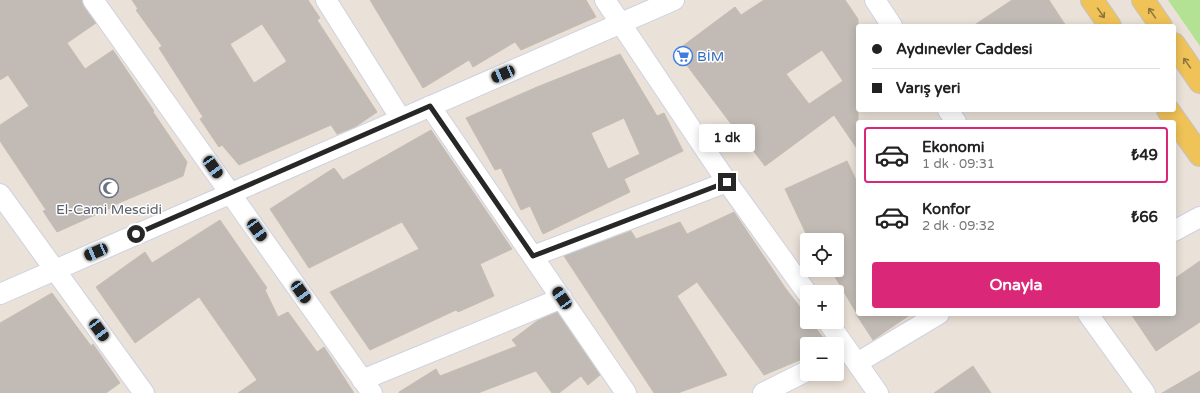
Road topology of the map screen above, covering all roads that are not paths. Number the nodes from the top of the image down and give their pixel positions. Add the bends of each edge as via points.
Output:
1 (94, 0) edge
2 (326, 0) edge
3 (605, 0) edge
4 (674, 0) edge
5 (875, 0) edge
6 (1092, 0) edge
7 (1143, 0) edge
8 (620, 24) junction
9 (891, 24) edge
10 (1109, 24) edge
11 (1160, 24) edge
12 (1176, 47) edge
13 (1200, 82) edge
14 (430, 106) junction
15 (401, 119) junction
16 (1176, 121) edge
17 (1200, 155) edge
18 (727, 182) junction
19 (231, 193) junction
20 (0, 194) edge
21 (1200, 216) edge
22 (1176, 230) edge
23 (533, 256) junction
24 (55, 270) junction
25 (801, 285) edge
26 (0, 294) edge
27 (562, 298) junction
28 (935, 316) edge
29 (1089, 316) edge
30 (832, 329) edge
31 (847, 356) edge
32 (800, 374) edge
33 (367, 386) edge
34 (142, 392) edge
35 (626, 393) edge
36 (763, 393) edge
37 (878, 393) edge
38 (1145, 393) edge

1 - 19 street
2 - 15 street
3 - 8 street
4 - 8 street
5 - 9 street
6 -> 10 main road
11 -> 7 main road
8 - 14 street
8 - 18 street
13 -> 12 main road
14 - 15 street
14 - 23 street
15 - 19 street
16 - 17 main road
18 - 23 street
18 - 25 street
19 - 24 street
19 - 33 street
20 - 24 street
21 - 22 street
23 - 27 street
24 - 26 street
24 - 34 street
27 - 33 street
27 - 35 street
28 - 31 street
29 - 38 street
30 - 31 street
31 - 37 street
32 - 36 street

